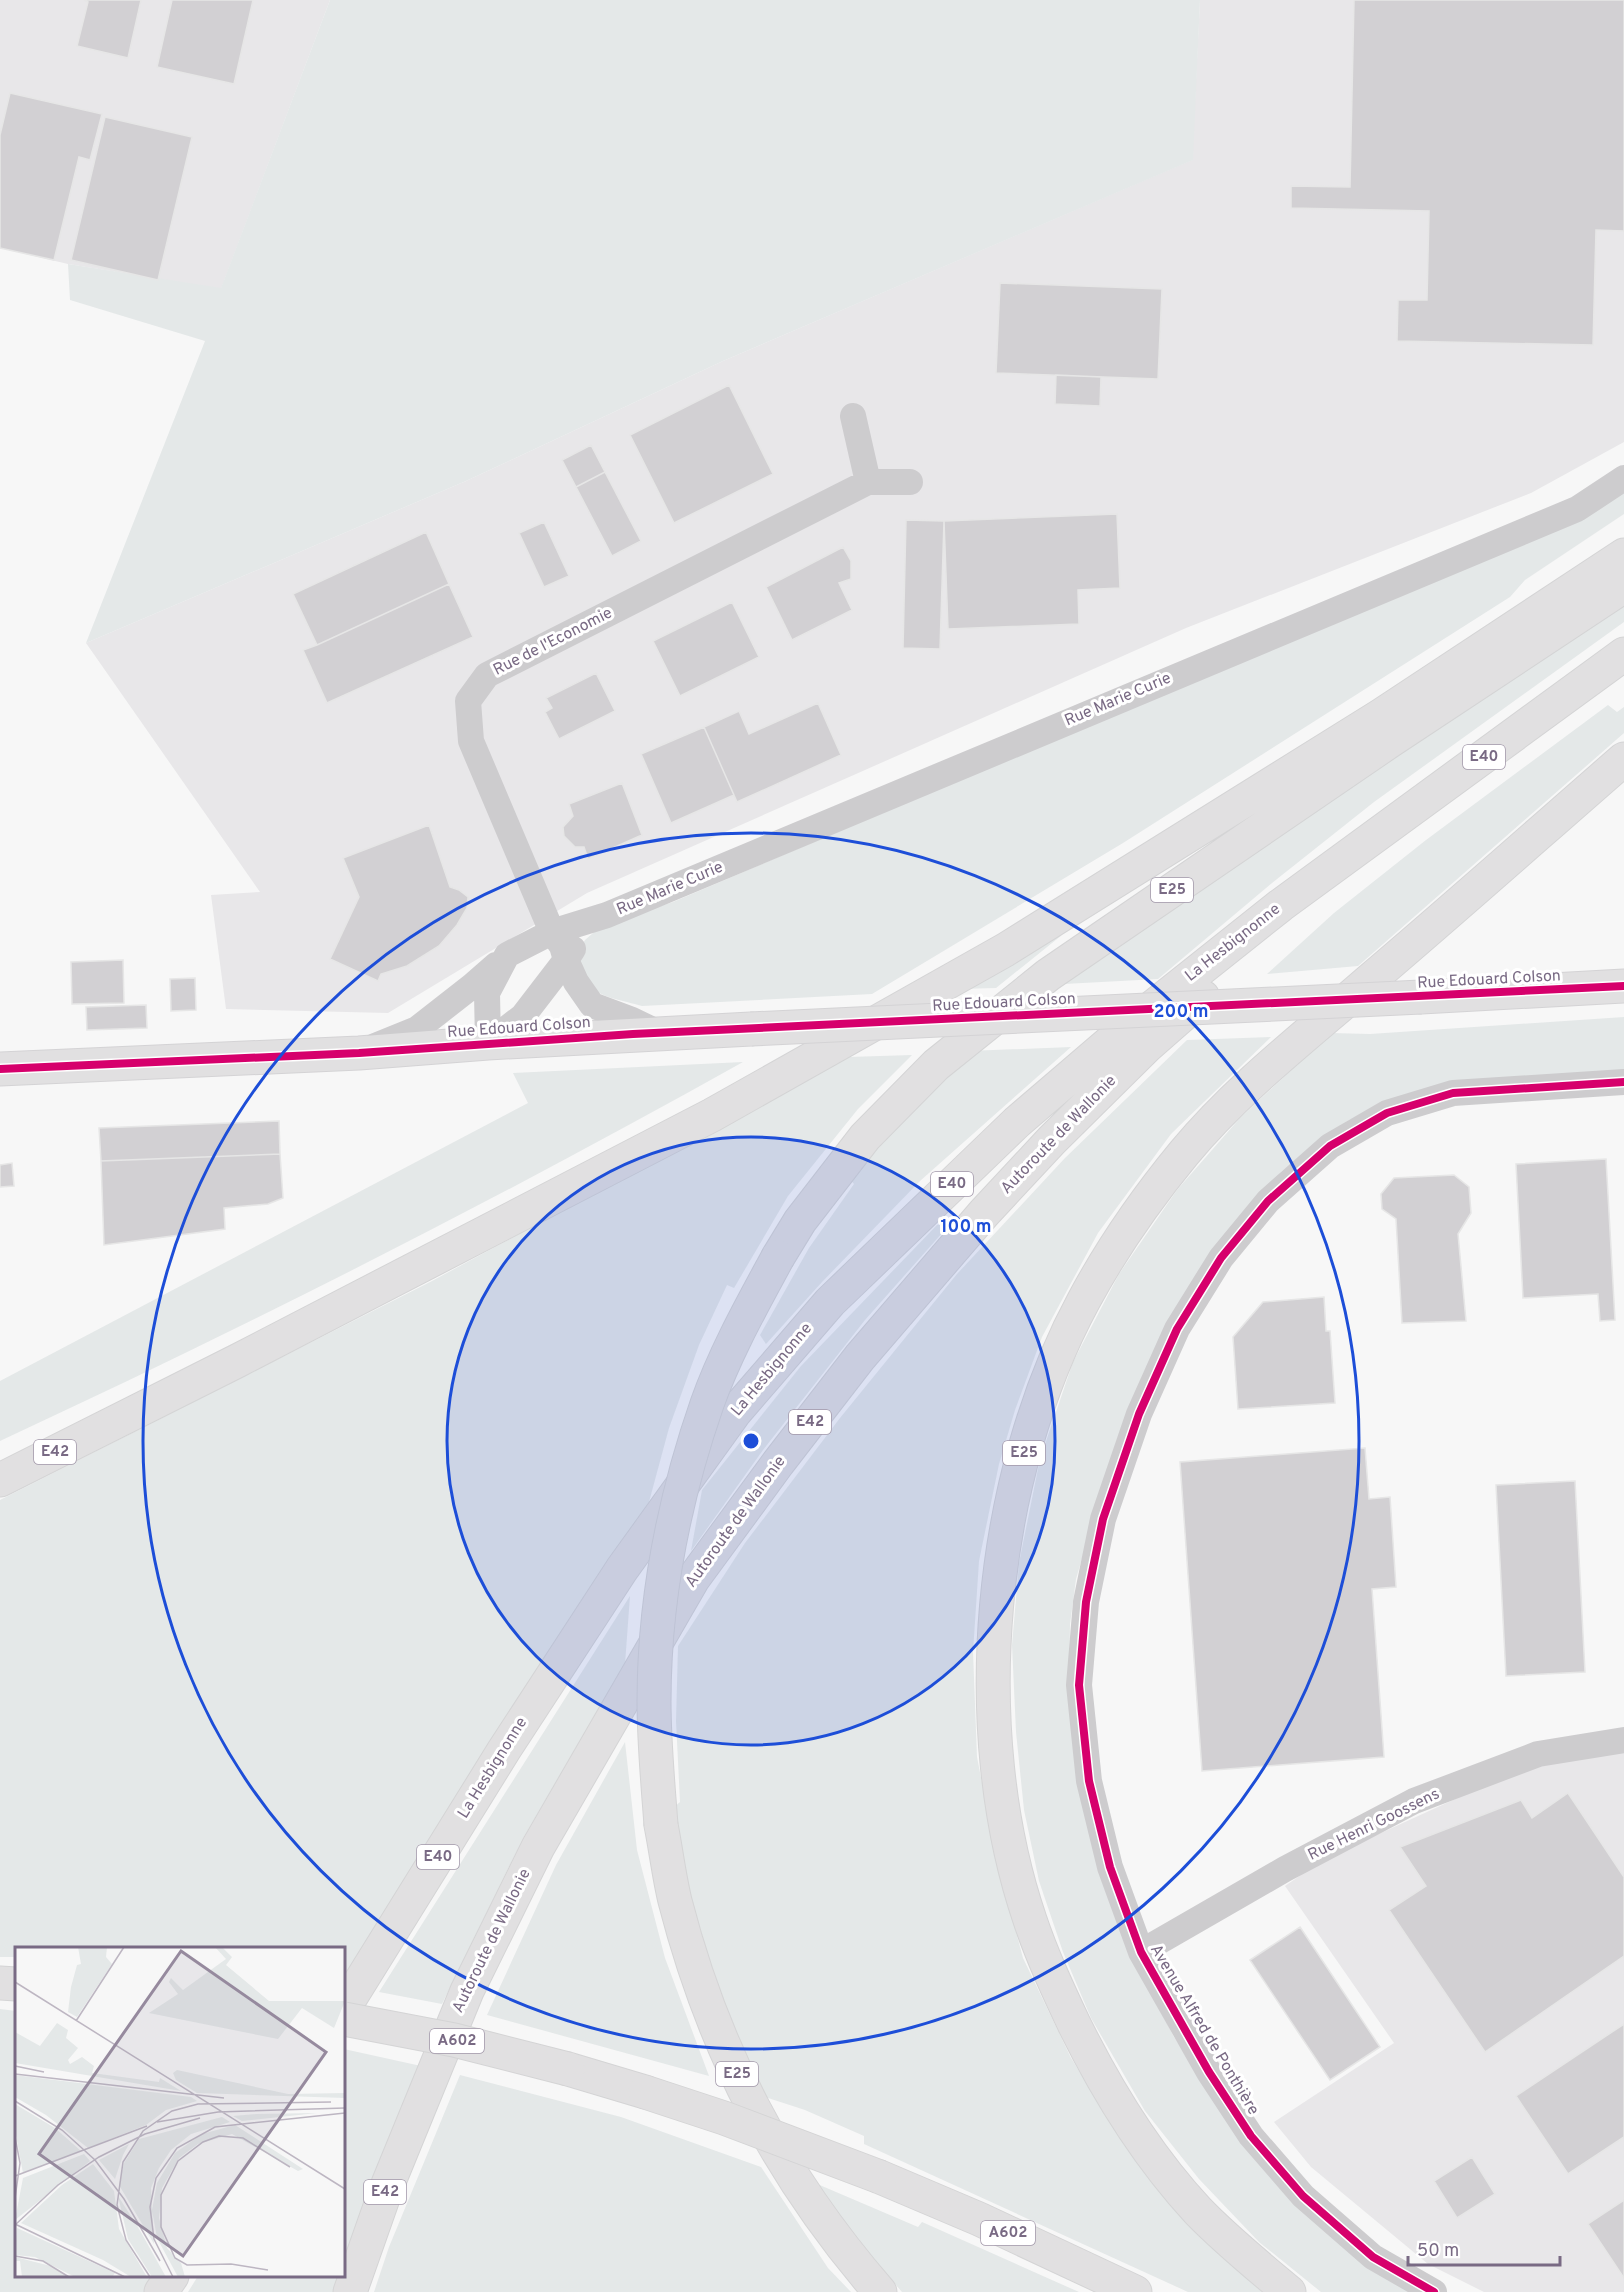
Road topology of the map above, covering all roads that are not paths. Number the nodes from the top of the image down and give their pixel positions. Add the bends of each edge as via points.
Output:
1 (853, 416) dead end
2 (1624, 478) edge
3 (868, 482) junction
4 (910, 482) dead end
5 (1624, 555) edge
6 (1624, 586) edge
7 (1624, 654) edge
8 (1624, 759) edge
9 (1345, 861) junction
10 (607, 915) junction
11 (552, 932) junction
12 (507, 955) junction
13 (566, 960) junction
14 (1624, 986) edge
15 (659, 1033) junction
16 (488, 1042) junction
17 (373, 1052) junction
18 (0, 1069) edge
19 (1624, 1082) edge
20 (110, 1424) junction
21 (0, 1472) edge
22 (0, 1480) edge
23 (1624, 1740) edge
24 (1141, 1952) junction
25 (345, 2006) edge
26 (345, 2019) edge
27 (171, 2277) edge
28 (161, 2292) edge
29 (350, 2292) edge
30 (880, 2292) edge
31 (1135, 2292) edge
32 (1289, 2292) edge
33 (1434, 2292) edge

1 - 3 street
2 - 10 street, Rue Marie Curie via 1577,509
3 - 4 street, Rue de l'Economie
3 - 11 street, Rue de l'Economie via 487,675 468,701 471,741
5 - 20 main road via 1380,716 1005,950 711,1115
6 - 30 main road, E25, bridge via 1039,983 936,1065 866,1137 800,1221 740,1328 708,1402 683,1479 666,1567 657,1631 654,1700 661,1825 675,1899 727,2054 768,2136 807,2199
7 - 9 main road, E40
8 - 32 main road, E25 via 1257,1077 1186,1151 1128,1226 1083,1302 1050,1373 1010,1508 999,1572 994,1722 1010,1847 1029,1917 1085,2045 1115,2102 1146,2147 1198,2212
9 - 25 main road, La Hesbignonne / E40 via 1281,905 1129,1026 1017,1122 830,1302 735,1412 622,1569
9 - 29 main road, Autoroute de Wallonie / E42 via 1291,920 1147,1046 984,1213 860,1357 693,1579 538,1847 466,1991 388,2184
10 - 11 street
10 - 13 street via 581,936
11 - 12 street
11 - 13 street, Rue de l'Economie
12 - 16 street via 487,993
12 - 17 street via 417,1029
13 - 15 street, Rue de l'Economie via 592,1005
13 - 16 street via 523,1016
14 - 15 main road, Rue Edouard Colson, bridge
15 - 16 main road, Rue Edouard Colson
16 - 17 main road, Rue Edouard Colson
17 - 18 main road, Rue Edouard Colson
19 - 24 street, Avenue Alfred de Ponthière via 1453,1093 1387,1113 1330,1146 1268,1201 1221,1257 1177,1329 1139,1414 1103,1518 1086,1602 1079,1685 1089,1781 1110,1867
20 - 21 main road
20 - 22 main road, E42
23 - 24 street, Rue Henri Goossens via 1538,1754 1414,1801
24 - 33 street, Avenue Alfred de Ponthière via 1209,2072 1251,2136 1303,2196 1373,2256
26 - 31 main road, A602, bridge via 454,2040 568,2069 724,2118 880,2177
27 - 28 main road

